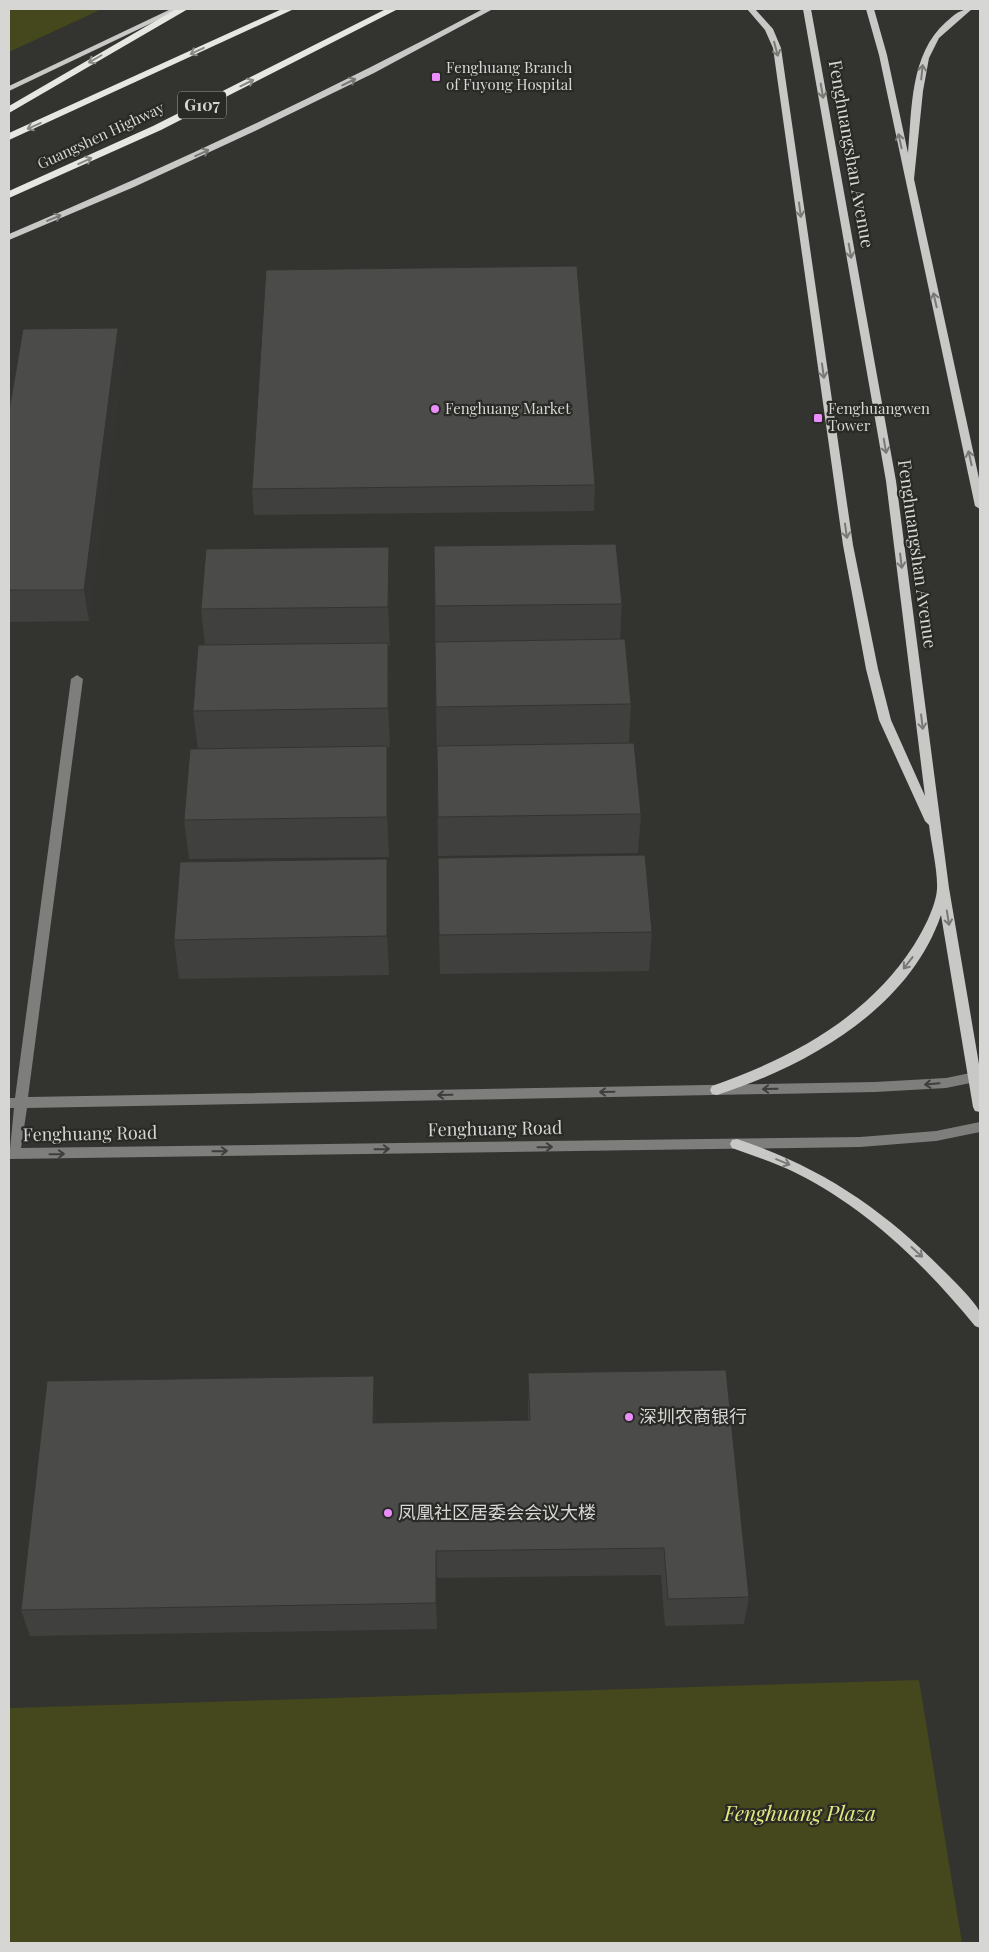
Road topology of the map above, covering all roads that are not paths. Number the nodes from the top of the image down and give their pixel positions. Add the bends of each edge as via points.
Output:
1 (177, 9) edge
2 (183, 9) edge
3 (289, 9) edge
4 (392, 9) edge
5 (489, 9) edge
6 (751, 9) edge
7 (807, 9) edge
8 (870, 9) edge
9 (968, 9) edge
10 (9, 89) edge
11 (9, 110) edge
12 (9, 137) edge
13 (910, 190) junction
14 (9, 195) edge
15 (9, 237) edge
16 (980, 506) edge
17 (77, 679) dead end
18 (936, 831) junction
19 (943, 888) junction
20 (978, 1076) edge
21 (717, 1090) junction
22 (15, 1103) edge
23 (980, 1107) edge
24 (980, 1127) edge
25 (738, 1144) junction
26 (12, 1154) edge
27 (980, 1322) edge

1 - 10 main road
2 -> 11 highway
3 -> 12 highway
14 -> 4 highway, Guangshen Highway / G107 via 156,128
15 -> 5 main road via 122,190 272,120
6 -> 18 main road via 769,29 777,48 848,545 872,669 884,720
7 -> 18 main road, Fenghuangshan Avenue via 895,513
13 -> 8 main road
13 -> 9 main road via 923,64 930,46 944,28
16 -> 13 main road
17 - 22 street
18 - 19 main road, Fenghuangshan Avenue
19 -> 20 main road, Fenghuangshan Avenue
19 -> 21 main road via 934,920 914,955 857,1016 798,1056 748,1080
20 -> 21 street, Fenghuang Road via 915,1085
20 - 23 main road, Fenghuangshan Avenue
21 -> 22 street, Fenghuang Road
22 - 26 street
24 - 25 street, Fenghuang Road via 886,1141
26 -> 25 street, Fenghuang Road
25 -> 27 main road via 807,1172 872,1214 930,1264

